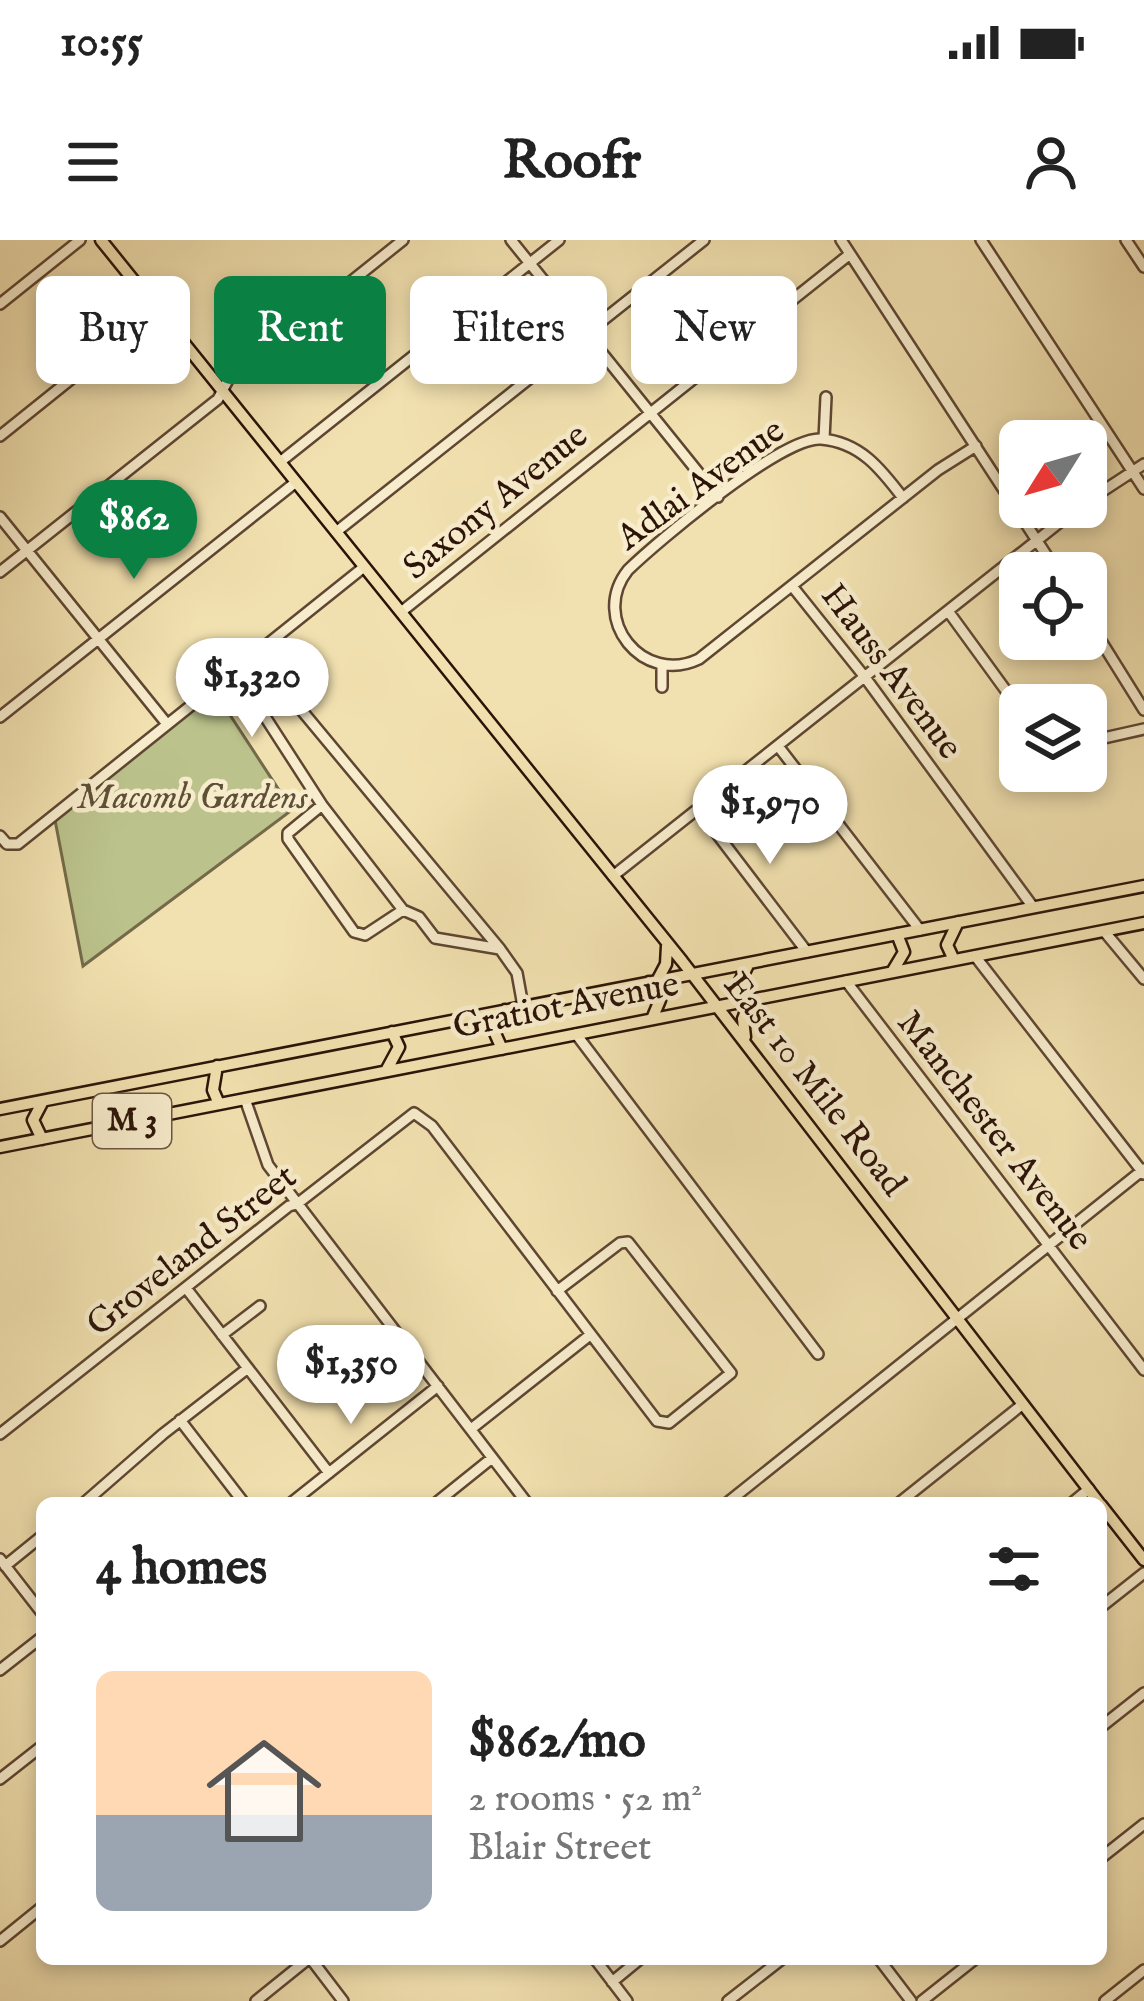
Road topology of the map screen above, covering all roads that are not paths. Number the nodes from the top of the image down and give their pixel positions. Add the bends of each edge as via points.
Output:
1 (80, 240) edge
2 (100, 240) edge
3 (403, 240) edge
4 (511, 240) edge
5 (559, 240) edge
6 (704, 240) edge
7 (841, 240) edge
8 (981, 240) edge
9 (1126, 240) edge
10 (850, 254) junction
11 (530, 263) junction
12 (1144, 267) edge
13 (129, 276) edge
14 (540, 276) edge
15 (0, 304) edge
16 (607, 316) edge
17 (190, 350) edge
18 (607, 359) edge
19 (65, 384) edge
20 (522, 384) edge
21 (223, 391) junction
22 (826, 397) dead end
23 (651, 412) junction
24 (0, 436) edge
25 (824, 439) junction
26 (976, 446) junction
27 (280, 462) junction
28 (1144, 464) edge
29 (1133, 471) junction
30 (296, 482) junction
31 (1107, 488) edge
32 (1144, 488) edge
33 (718, 497) junction
34 (903, 498) junction
35 (0, 517) edge
36 (1053, 528) edge
37 (336, 532) junction
38 (1038, 540) junction
39 (27, 551) junction
40 (1045, 552) edge
41 (364, 567) junction
42 (0, 572) edge
43 (792, 586) junction
44 (947, 611) junction
45 (401, 612) junction
46 (98, 639) junction
47 (1107, 651) edge
48 (264, 665) dead end
49 (662, 665) junction
50 (864, 676) junction
51 (1001, 684) edge
52 (279, 685) junction
53 (662, 687) dead end
54 (1144, 710) edge
55 (0, 717) edge
56 (167, 724) junction
57 (1144, 728) edge
58 (1107, 737) edge
59 (778, 746) junction
60 (322, 805) junction
61 (698, 809) junction
62 (0, 836) edge
63 (613, 876) junction
64 (1144, 886) edge
65 (1033, 908) junction
66 (403, 910) junction
67 (958, 922) junction
68 (1144, 923) edge
69 (920, 930) junction
70 (1104, 931) junction
71 (897, 934) junction
72 (667, 943) junction
73 (500, 949) junction
74 (807, 952) junction
75 (975, 956) junction
76 (954, 960) junction
77 (749, 963) junction
78 (892, 972) junction
79 (692, 974) junction
80 (1144, 979) edge
81 (653, 981) junction
82 (846, 982) junction
83 (750, 1000) junction
84 (523, 1006) junction
85 (717, 1007) junction
86 (506, 1010) junction
87 (652, 1019) junction
88 (392, 1032) junction
89 (576, 1034) junction
90 (747, 1046) junction
91 (502, 1049) junction
92 (217, 1066) junction
93 (386, 1071) junction
94 (244, 1099) junction
95 (43, 1101) junction
96 (219, 1104) junction
97 (0, 1109) edge
98 (42, 1139) junction
99 (0, 1147) edge
100 (1143, 1171) edge
101 (297, 1204) junction
102 (1048, 1245) junction
103 (186, 1288) junction
104 (557, 1291) junction
105 (260, 1306) dead end
106 (957, 1320) junction
107 (223, 1335) junction
108 (590, 1335) junction
109 (818, 1354) dead end
110 (248, 1368) junction
111 (1144, 1370) edge
112 (438, 1386) junction
113 (1023, 1404) junction
114 (181, 1420) junction
115 (471, 1429) junction
116 (0, 1434) edge
117 (493, 1458) junction
118 (329, 1473) junction
119 (1089, 1490) junction
120 (91, 1497) edge
121 (239, 1497) edge
122 (299, 1497) edge
123 (444, 1497) edge
124 (522, 1497) edge
125 (735, 1497) edge
126 (907, 1497) edge
127 (1080, 1497) edge
128 (1094, 1497) edge
129 (1107, 1513) edge
130 (36, 1540) edge
131 (1144, 1560) edge
132 (3, 1562) edge
133 (1144, 1573) edge
134 (1107, 1602) edge
135 (36, 1605) edge
136 (36, 1641) edge
137 (0, 1670) edge
138 (1144, 1693) edge
139 (1107, 1721) edge
140 (36, 1751) edge
141 (0, 1779) edge
142 (1144, 1824) edge
143 (1107, 1853) edge
144 (36, 1912) edge
145 (0, 1941) edge
146 (301, 1965) edge
147 (314, 1965) edge
148 (599, 1965) edge
149 (633, 1965) edge
150 (774, 1965) edge
151 (884, 1965) edge
152 (967, 1965) edge
153 (1144, 1970) edge
154 (612, 1982) junction
155 (256, 2001) edge
156 (343, 2001) edge
157 (627, 2001) edge
158 (728, 2001) edge
159 (911, 2001) edge
160 (922, 2001) edge
161 (1105, 2001) edge

1 - 15 street
2 - 13 main road
3 - 21 street
4 - 11 street
5 - 11 street
6 - 16 street
7 - 10 street
8 - 29 street
9 - 12 street
10 - 23 street, Saxony Avenue
10 - 26 street
11 - 14 street
11 - 27 street
17 - 21 main road
18 - 23 street
19 - 24 street
20 - 37 street
21 - 27 main road
21 - 39 street
22 - 25 street
23 - 33 street
23 - 45 street, Saxony Avenue
25 - 33 street, Adlai Avenue via 789,446
25 - 34 street, Adlai Avenue via 869,457
26 - 34 street
26 - 38 street
27 - 30 main road, East 10 Mile Road
28 - 29 street
29 - 31 street
29 - 32 street
30 - 37 main road, East 10 Mile Road
30 - 46 street
33 - 49 street, Adlai Avenue via 633,565 615,592 623,639
34 - 43 street
35 - 39 street
36 - 38 street
37 - 41 main road, East 10 Mile Road
38 - 40 street
38 - 44 street
39 - 42 street
39 - 46 street
41 - 45 main road, East 10 Mile Road
41 - 56 street
43 - 49 street via 699,659
43 - 50 street, Hauss Avenue
44 - 50 street
44 - 51 street
45 - 63 main road, East 10 Mile Road
46 - 55 street
46 - 56 street
47 - 54 street
48 - 52 street
49 - 53 street
50 - 59 street
50 - 65 street, Hauss Avenue
52 - 60 street via 261,697 260,709
52 - 73 street
56 - 62 street via 13,845
57 - 58 street
59 - 61 street
59 - 69 street
60 - 66 street
60 - 66 street via 288,838 354,932 364,935
61 - 63 street
61 - 74 street
63 - 72 main road, East 10 Mile Road
64 - 65 main road, Gratiot Avenue / M 3
65 - 67 main road, Gratiot Avenue / M 3
66 - 73 street via 435,938
67 - 69 main road, Gratiot Avenue / M 3
67 - 76 main road via 947,945
68 - 70 main road, Gratiot Avenue / M 3
69 - 71 main road, Gratiot Avenue / M 3
70 - 75 main road, Gratiot Avenue / M 3
70 - 80 street
71 - 74 main road, Gratiot Avenue / M 3
71 - 78 main road via 904,952
72 - 79 main road, East 10 Mile Road
72 - 81 main road via 666,964
73 - 84 street via 517,973
74 - 77 main road, Gratiot Avenue / M 3
75 - 76 main road, Gratiot Avenue / M 3
75 - 100 street
76 - 78 main road, Gratiot Avenue / M 3
77 - 79 main road, Gratiot Avenue / M 3
77 - 83 main road via 740,981
78 - 82 main road, Gratiot Avenue / M 3
79 - 81 main road, Gratiot Avenue / M 3
79 - 85 main road, East 10 Mile Road
81 - 84 main road, Gratiot Avenue / M 3
81 - 87 main road via 660,1000
82 - 83 main road, Gratiot Avenue / M 3
82 - 102 street, Manchester Avenue
83 - 85 main road, Gratiot Avenue / M 3
83 - 90 main road via 742,1024
84 - 86 main road, Gratiot Avenue / M 3
85 - 87 main road, Gratiot Avenue / M 3
85 - 90 main road, East 10 Mile Road
86 - 88 main road, Gratiot Avenue / M 3
86 - 91 main road via 494,1031
87 - 89 main road, Gratiot Avenue / M 3
88 - 92 main road, Gratiot Avenue / M 3
88 - 93 main road via 399,1047
89 - 91 main road, Gratiot Avenue / M 3
89 - 109 street
90 - 106 main road, East 10 Mile Road
91 - 93 main road, Gratiot Avenue / M 3
92 - 95 main road, Gratiot Avenue / M 3
92 - 96 main road
93 - 94 main road, Gratiot Avenue / M 3
94 - 96 main road, Gratiot Avenue / M 3
94 - 101 street via 263,1157
95 - 97 main road, Gratiot Avenue / M 3
95 - 98 main road via 33,1120
96 - 98 main road, Gratiot Avenue / M 3
98 - 99 main road, Gratiot Avenue / M 3
100 - 102 street
101 - 103 street, Groveland Street
101 - 104 street, Groveland Street via 419,1113
101 - 112 street
102 - 106 street
102 - 111 street, Manchester Avenue
103 - 107 street
103 - 116 street, Groveland Street
104 - 108 street
104 - 108 street via 628,1242 731,1373 662,1424
105 - 107 street
106 - 113 main road, East 10 Mile Road
106 - 125 street
107 - 110 street
108 - 115 street
110 - 114 street
110 - 118 street
112 - 115 street
112 - 118 street
113 - 119 main road, East 10 Mile Road
113 - 126 street
114 - 120 street
114 - 121 street
115 - 117 street
117 - 123 street
117 - 124 street
118 - 122 street
119 - 127 street
119 - 128 main road, East 10 Mile Road
129 - 131 main road, East 10 Mile Road
130 - 132 street
132 - 135 street
133 - 134 street
136 - 137 street
138 - 139 street
140 - 141 street
142 - 143 street
144 - 145 street
146 - 155 street
147 - 156 street
148 - 154 street
149 - 154 street
150 - 158 street
151 - 159 street
152 - 160 street
153 - 161 street
154 - 157 street

